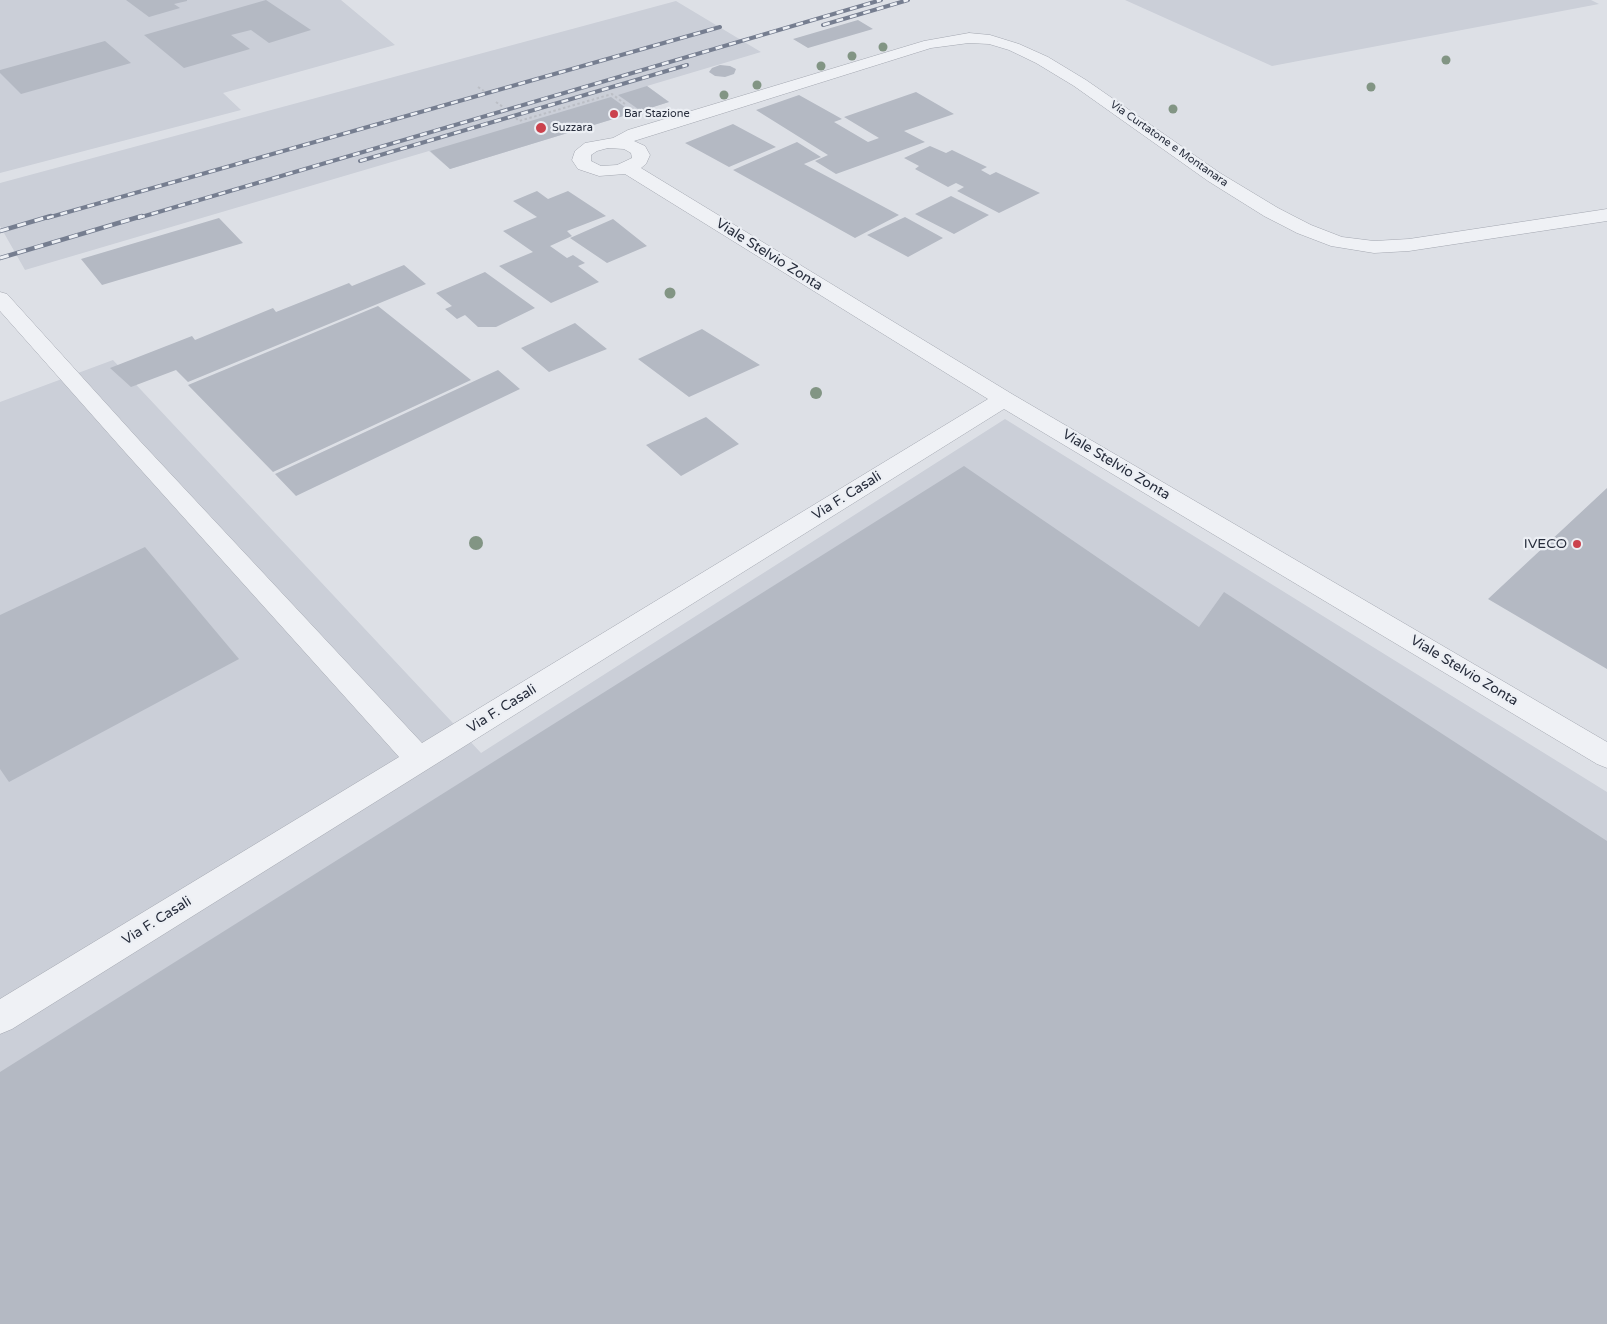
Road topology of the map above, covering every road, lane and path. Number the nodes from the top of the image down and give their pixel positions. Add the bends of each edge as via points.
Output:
1 (478, 87) dead end
2 (484, 91) dead end
3 (496, 102) dead end
4 (503, 107) dead end
5 (516, 118) dead end
6 (657, 127) junction
7 (617, 143) junction
8 (628, 168) junction
9 (1607, 215) edge
10 (0, 298) edge
11 (1004, 399) junction
12 (1607, 756) edge
13 (420, 760) junction
14 (0, 1018) edge

1 - 2 path
3 - 4 path
5 - 6 path via 519,121 544,115 612,94
6 - 7 street, Via Curtatone e Montanara
6 - 9 street, Via Curtatone e Montanara via 928,44 969,38 1014,47 1042,60 1214,177 1271,212 1338,242 1374,247 1409,245
7 - 8 street via 639,150 640,160
7 - 8 street via 591,147 581,160 584,165 599,171
8 - 11 street, Viale Stelvio Zonta
10 - 13 street
11 - 12 street, Viale Stelvio Zonta
11 - 13 street, Via F. Casali
13 - 14 street, Via F. Casali

